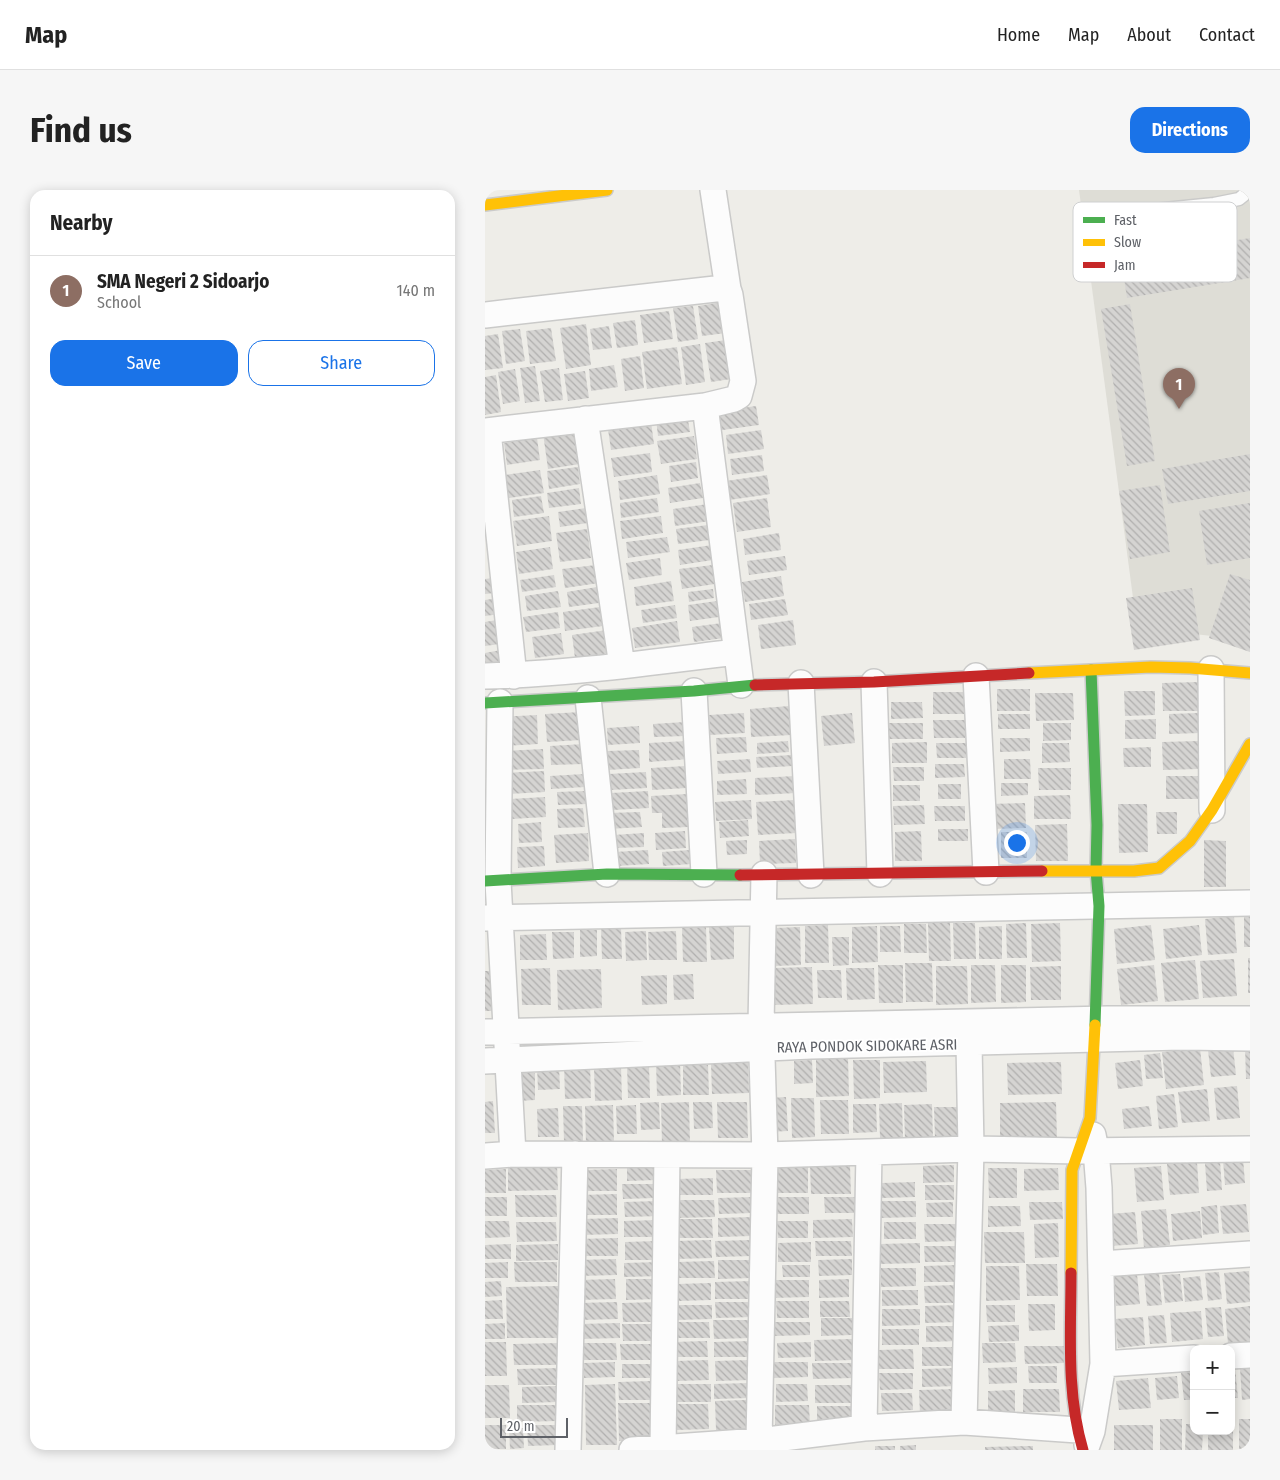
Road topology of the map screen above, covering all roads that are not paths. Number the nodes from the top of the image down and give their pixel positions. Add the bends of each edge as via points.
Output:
1 (607, 190) edge
2 (713, 190) edge
3 (1246, 190) edge
4 (1221, 202) edge
5 (485, 205) edge
6 (728, 289) junction
7 (485, 315) edge
8 (705, 406) junction
9 (585, 419) junction
10 (486, 431) edge
11 (737, 652) junction
12 (622, 666) junction
13 (1211, 668) junction
14 (1091, 670) junction
15 (1250, 673) edge
16 (485, 676) edge
17 (514, 676) junction
18 (976, 676) junction
19 (874, 682) junction
20 (801, 683) junction
21 (741, 684) junction
22 (694, 691) junction
23 (588, 698) junction
24 (492, 703) edge
25 (1250, 744) edge
26 (1211, 810) junction
27 (1096, 870) junction
28 (986, 872) junction
29 (607, 874) junction
30 (704, 874) junction
31 (764, 874) junction
32 (880, 874) junction
33 (811, 875) junction
34 (491, 881) edge
35 (1250, 903) edge
36 (1099, 906) junction
37 (762, 913) junction
38 (493, 918) edge
39 (1250, 1019) edge
40 (1099, 1026) junction
41 (496, 1031) edge
42 (761, 1037) junction
43 (1250, 1038) edge
44 (969, 1043) junction
45 (496, 1061) edge
46 (1089, 1118) joint
47 (971, 1149) junction
48 (1250, 1149) edge
49 (1087, 1151) junction
50 (869, 1152) junction
51 (513, 1154) junction
52 (575, 1154) junction
53 (667, 1155) junction
54 (765, 1155) junction
55 (485, 1156) edge
56 (1250, 1254) edge
57 (1101, 1264) junction
58 (1250, 1355) edge
59 (1235, 1356) edge
60 (1190, 1358) edge
61 (1103, 1364) junction
62 (964, 1422) junction
63 (864, 1428) junction
64 (1084, 1440) edge
65 (759, 1441) junction
66 (663, 1448) junction
67 (568, 1450) edge
68 (632, 1450) edge

1 - 5 street
2 - 6 street
3 - 4 lane via 1239,199
6 - 7 street via 721,287
6 - 8 street via 743,385 739,396 734,399
8 - 9 street
8 - 11 street
9 - 10 street
9 - 12 street
10 - 17 street
11 - 12 street
11 - 21 street
12 - 17 street
13 - 14 street via 1127,666
13 - 15 street
13 - 26 street
14 - 18 street
14 - 27 street
16 - 17 street
18 - 19 street
18 - 28 street
19 - 20 street
19 - 32 street
20 - 21 street
20 - 33 street
21 - 22 street
22 - 23 street
22 - 30 street
23 - 24 street
23 - 29 street
24 - 34 street
25 - 26 street
26 - 27 street via 1190,841 1159,868
27 - 28 street
27 - 36 street
28 - 32 street
29 - 30 street
29 - 34 street
30 - 31 street
31 - 33 street
31 - 37 street
32 - 33 street
34 - 38 street
35 - 36 street
36 - 37 street
36 - 40 street
37 - 38 street
37 - 42 street
38 - 41 street
39 - 40 street, RAYA PONDOK SIDOKARE ASRI
40 - 42 street
40 - 43 street, RAYA PONDOK SIDOKARE ASRI via 1183,1037
40 - 44 street, RAYA PONDOK SIDOKARE ASRI
40 - 46 street
41 - 42 street
41 - 45 street
42 - 44 street, RAYA PONDOK SIDOKARE ASRI
42 - 45 street, RAYA PONDOK SIDOKARE ASRI
42 - 54 street
44 - 47 street
45 - 51 street
46 - 49 street
47 - 49 street
47 - 50 street
47 - 62 street
48 - 49 street
49 - 57 street
49 - 64 street via 1072,1170 1071,1374
50 - 54 street
50 - 63 street
51 - 52 street
51 - 55 street
52 - 53 street
52 - 67 street
53 - 54 street
53 - 66 street
54 - 65 street
56 - 57 street
57 - 61 street
58 - 59 street
60 - 61 street
61 - 64 street
62 - 63 street
62 - 64 street
63 - 65 street
65 - 66 street
66 - 68 street

